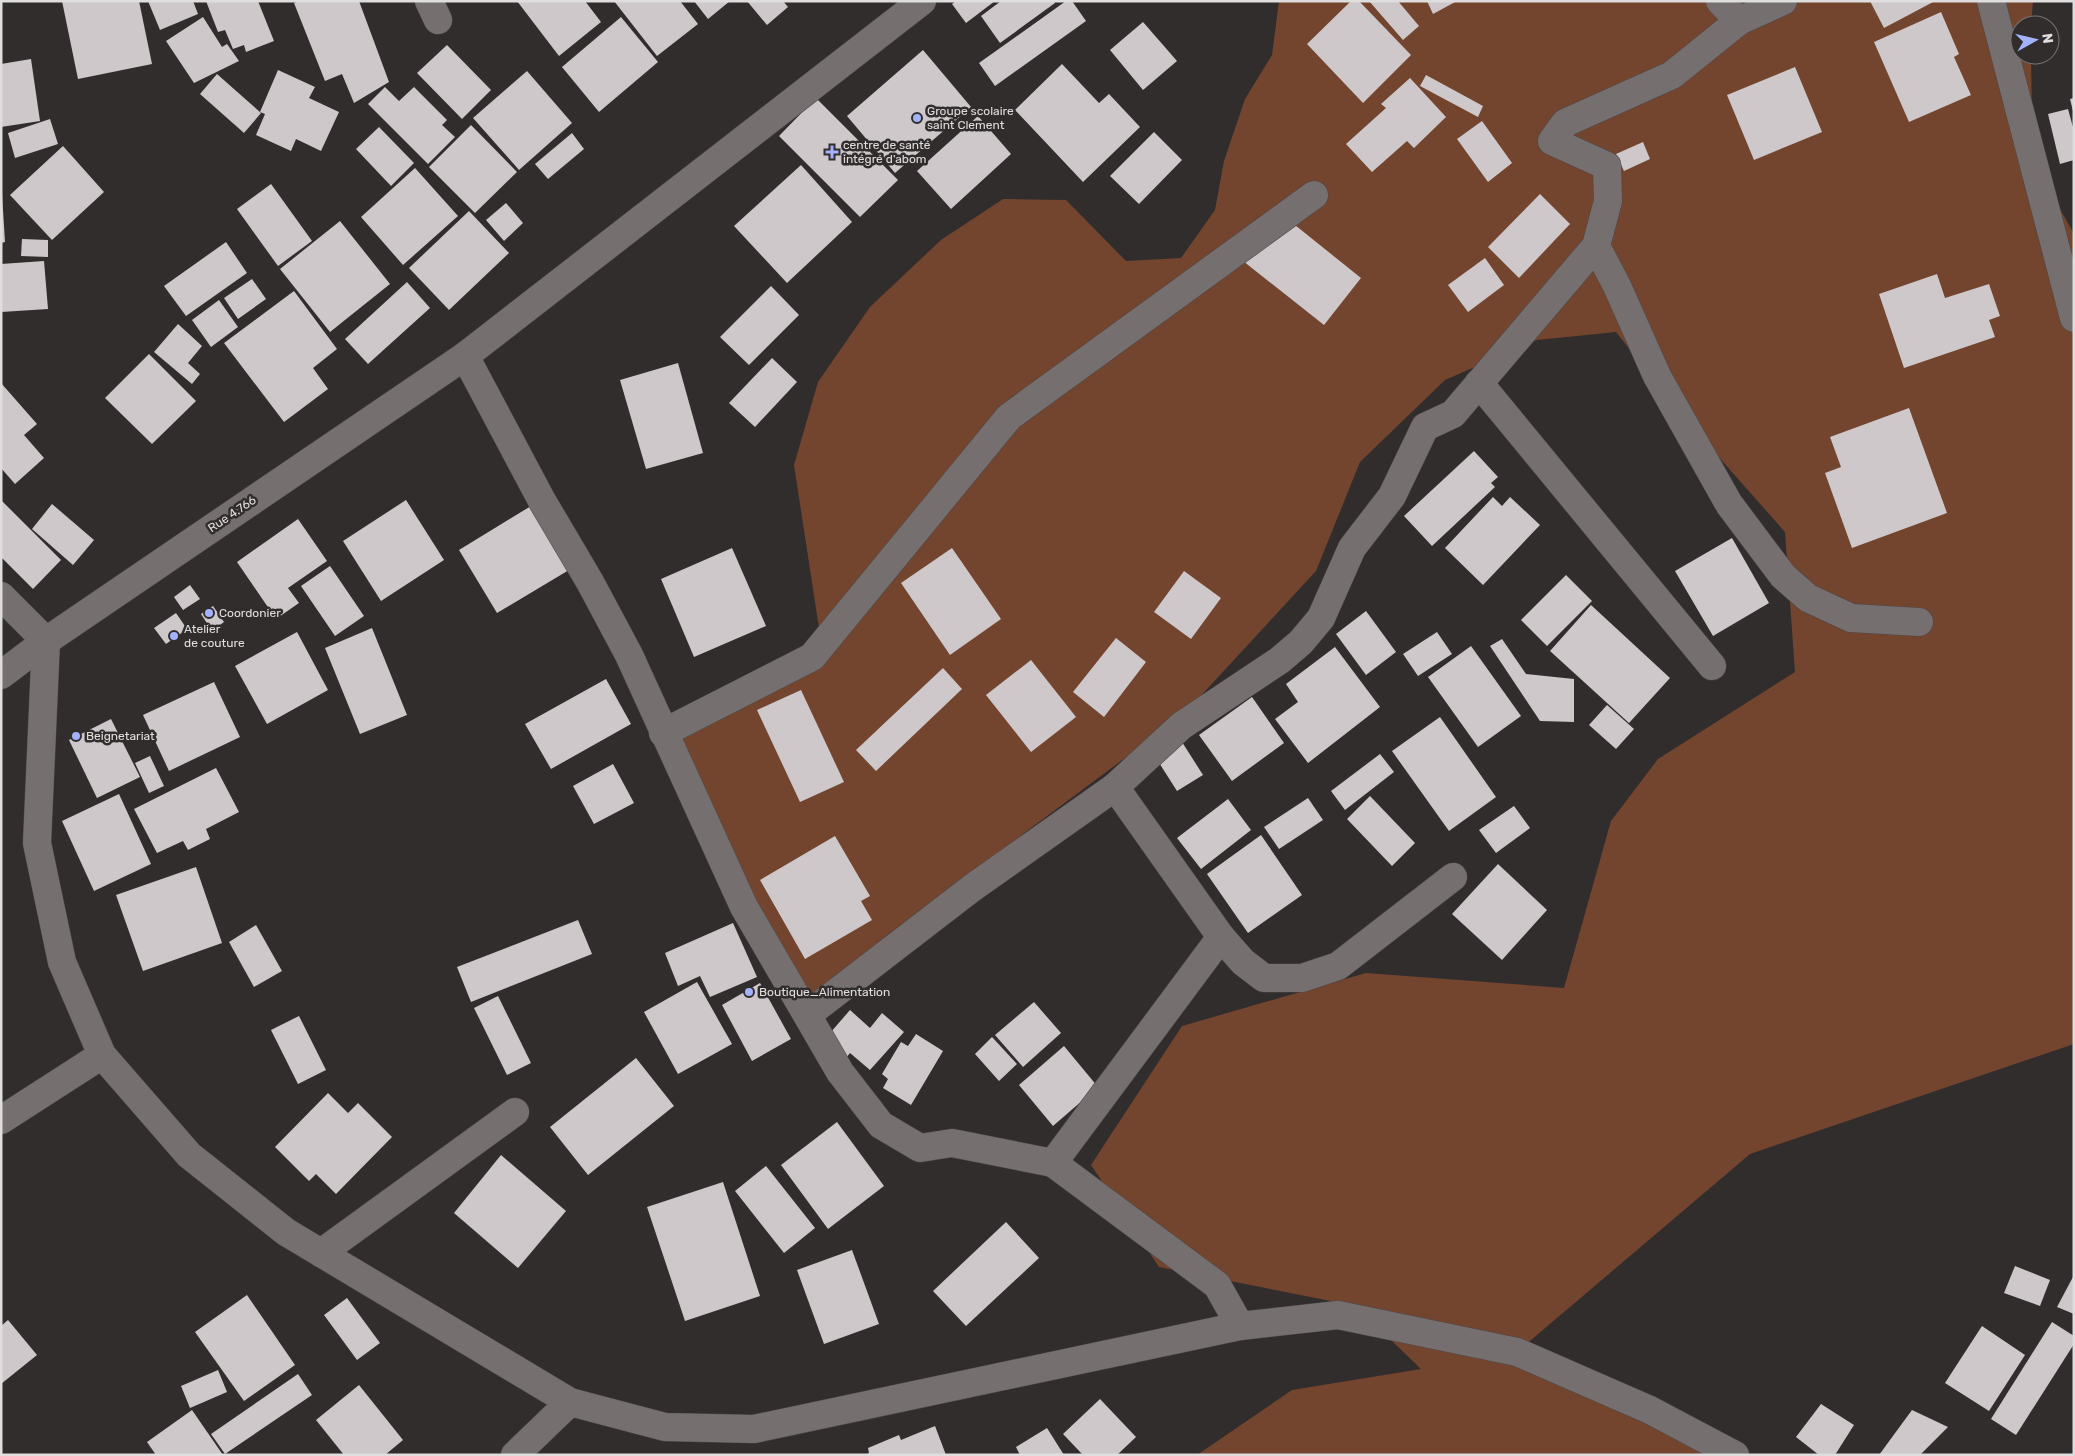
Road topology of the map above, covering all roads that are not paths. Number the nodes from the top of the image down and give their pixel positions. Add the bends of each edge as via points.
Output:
1 (922, 1) edge
2 (1720, 1) edge
3 (1783, 1) edge
4 (1991, 1) edge
5 (1739, 21) junction
6 (1314, 195) dead end
7 (1596, 246) junction
8 (2074, 318) edge
9 (465, 356) junction
10 (1479, 383) junction
11 (1, 596) edge
12 (1919, 622) dead end
13 (46, 641) junction
14 (1712, 666) dead end
15 (1, 675) edge
16 (663, 732) junction
17 (1115, 787) junction
18 (1453, 877) dead end
19 (1221, 937) junction
20 (807, 1015) junction
21 (102, 1055) junction
22 (514, 1112) dead end
23 (1, 1120) edge
24 (1053, 1162) junction
25 (321, 1253) junction
26 (1240, 1326) junction
27 (570, 1402) junction
28 (515, 1455) edge
29 (1735, 1455) edge

1 - 9 street, Rue 4.766
2 - 5 street
3 - 5 street
4 - 8 street
5 - 7 street via 1672,75 1565,123 1552,140 1607,166 1608,201
6 - 16 street via 1008,417 812,657
7 - 10 street
7 - 12 street via 1657,376 1729,504 1783,576 1808,598 1851,618
9 - 13 street, Rue 4.766
9 - 16 street via 629,655
10 - 14 street
10 - 17 street via 1453,414 1425,427 1392,496 1352,548 1321,618 1302,642 1181,726
11 - 13 street
13 - 15 street, Rue 4.766
13 - 21 street via 37,843 62,962
16 - 20 street via 744,907
17 - 19 street
17 - 20 street via 972,888
18 - 19 street via 1338,966 1302,978 1264,978 1242,962
19 - 24 street
20 - 24 street via 840,1072 881,1125 920,1148 952,1143
21 - 23 street
21 - 25 street via 189,1155 286,1232
22 - 25 street
24 - 26 street via 1217,1285
25 - 27 street
26 - 27 street via 754,1429 665,1427
26 - 29 street via 1338,1315 1517,1352 1650,1410
27 - 28 street

